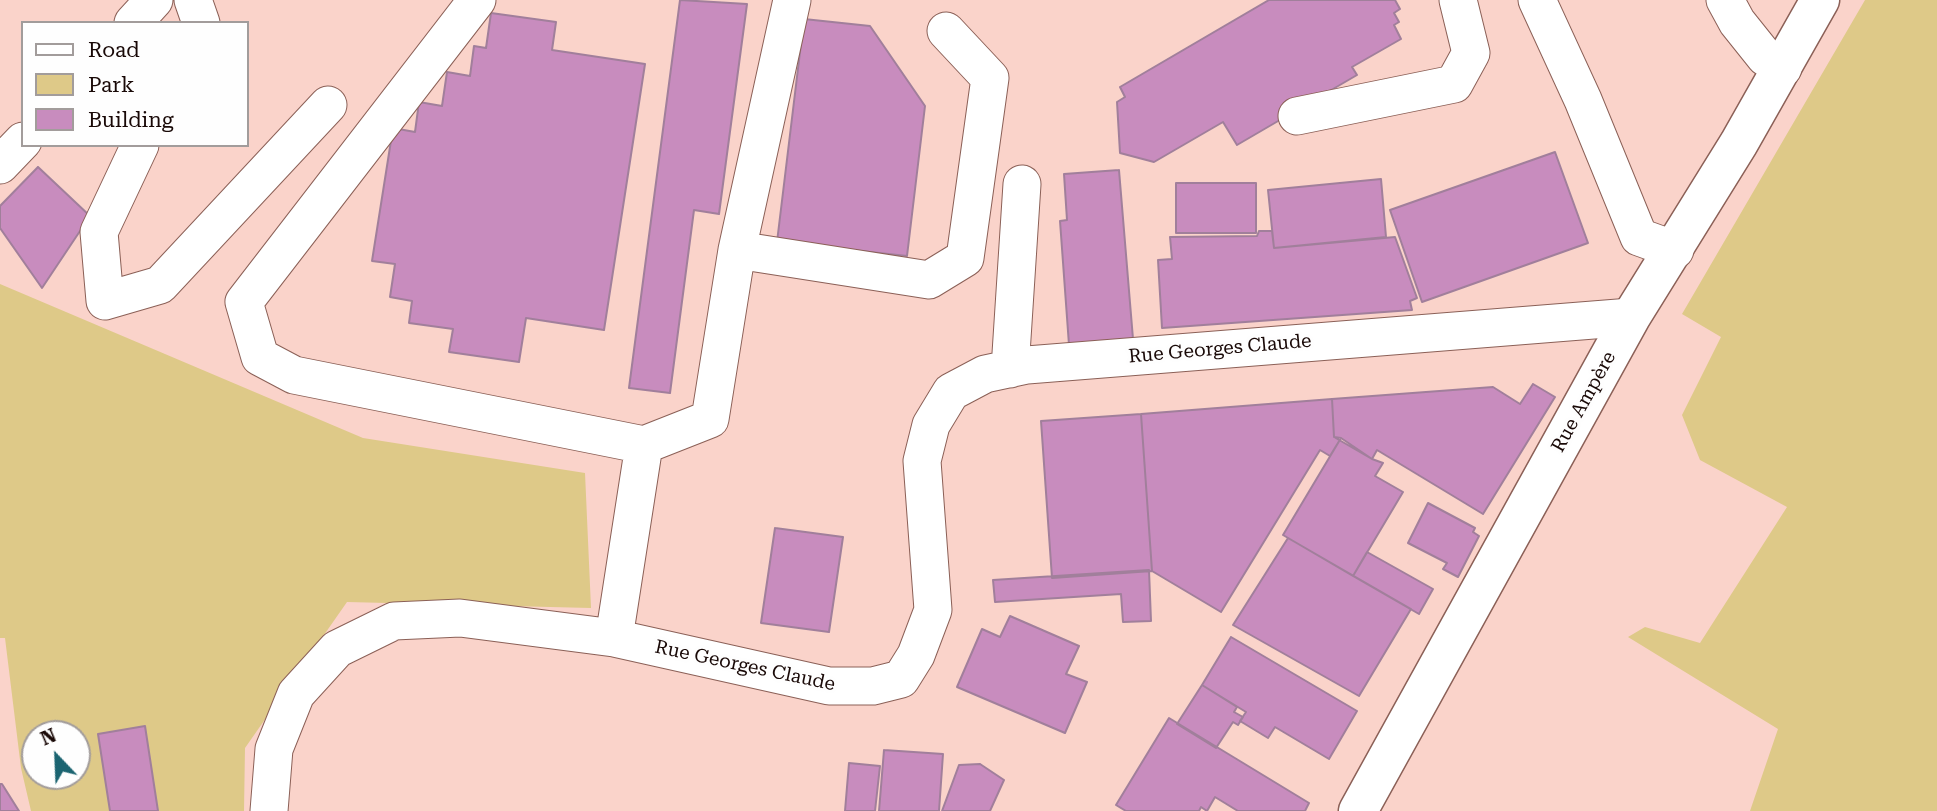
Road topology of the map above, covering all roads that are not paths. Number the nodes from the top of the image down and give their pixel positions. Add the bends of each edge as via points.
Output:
1 (154, 0) edge
2 (193, 0) edge
3 (477, 0) edge
4 (792, 0) edge
5 (1458, 0) edge
6 (1537, 0) edge
7 (1725, 0) edge
8 (1820, 0) edge
9 (135, 21) edge
10 (200, 21) edge
11 (946, 31) dead end
12 (1783, 68) junction
13 (328, 104) dead end
14 (1297, 116) dead end
15 (21, 143) edge
16 (139, 147) edge
17 (0, 165) edge
18 (1021, 184) dead end
19 (737, 250) junction
20 (1675, 250) junction
21 (1631, 317) junction
22 (1010, 369) junction
23 (644, 445) junction
24 (614, 638) junction
25 (269, 811) edge
26 (1358, 811) edge

1 - 9 street
2 - 10 street
3 - 23 street via 244,302 260,357 294,375
4 - 19 street
5 - 14 street via 1471,52 1454,84
6 - 20 street via 1639,237
7 - 12 street via 1765,57
8 - 12 main road, Rue Ampère
11 - 19 street via 990,78 965,258 929,280
12 - 20 main road, Rue Ampère
13 - 16 street via 160,285 105,301 99,233
15 - 17 street
18 - 22 street
19 - 23 street via 710,419
20 - 21 main road, Rue Ampère
21 - 22 street, Rue Georges Claude
21 - 26 main road, Rue Ampère
22 - 24 street, Rue Georges Claude via 985,374 951,392 932,425 922,461 933,610 916,655 901,679 873,686 829,686
23 - 24 street
24 - 25 street, Rue Georges Claude via 460,618 394,621 337,649 296,694 274,749

